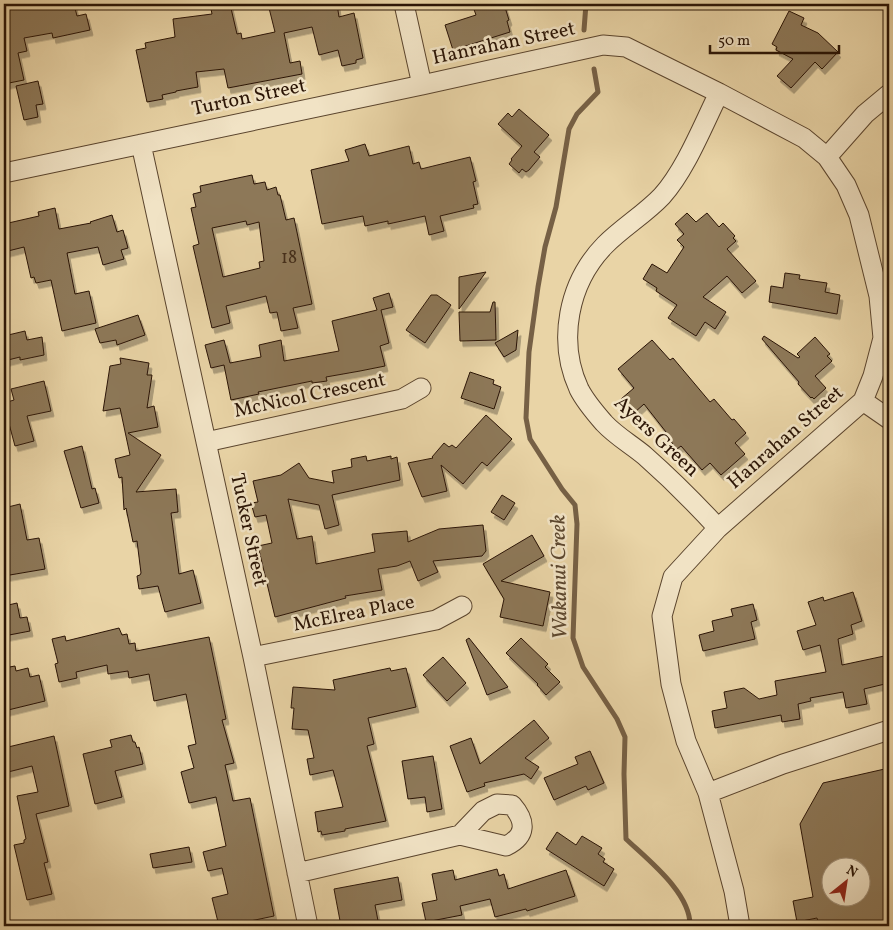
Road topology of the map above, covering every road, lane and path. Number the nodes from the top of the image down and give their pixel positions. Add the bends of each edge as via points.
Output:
1 (404, 4) edge
2 (422, 85) junction
3 (719, 93) junction
4 (889, 94) edge
5 (141, 144) junction
6 (827, 157) junction
7 (4, 173) edge
8 (421, 388) dead end
9 (863, 401) junction
10 (889, 419) edge
11 (206, 442) junction
12 (718, 528) junction
13 (462, 606) dead end
14 (253, 657) junction
15 (889, 730) edge
16 (708, 794) junction
17 (460, 835) dead end
18 (297, 873) junction
19 (308, 926) edge
20 (740, 926) edge

1 - 2 street
2 - 3 street, Hanrahan Street via 603,45 626,47
2 - 5 street, Turton Street
3 - 6 street, Hanrahan Street via 804,138
3 - 12 street, Ayers Green via 695,143 662,196 604,246 588,266 569,312 568,350 580,390 605,423 646,457
4 - 6 street via 865,114
5 - 7 street, Turton Street
5 - 11 street, Tucker Street
6 - 9 street, Hanrahan Street via 846,184 859,214 879,296 882,338
8 - 11 street, McNicol Crescent via 402,399
9 - 10 street
9 - 12 street, Hanrahan Street
11 - 14 street, Tucker Street
12 - 16 street, Hanrahan Street via 673,577 662,616 671,684 686,741
13 - 14 street, McElrea Place via 436,620
14 - 18 street, Tucker Street
15 - 16 street via 782,764
16 - 20 street, Hanrahan Street
17 - 18 street
18 - 19 street, Tucker Street

